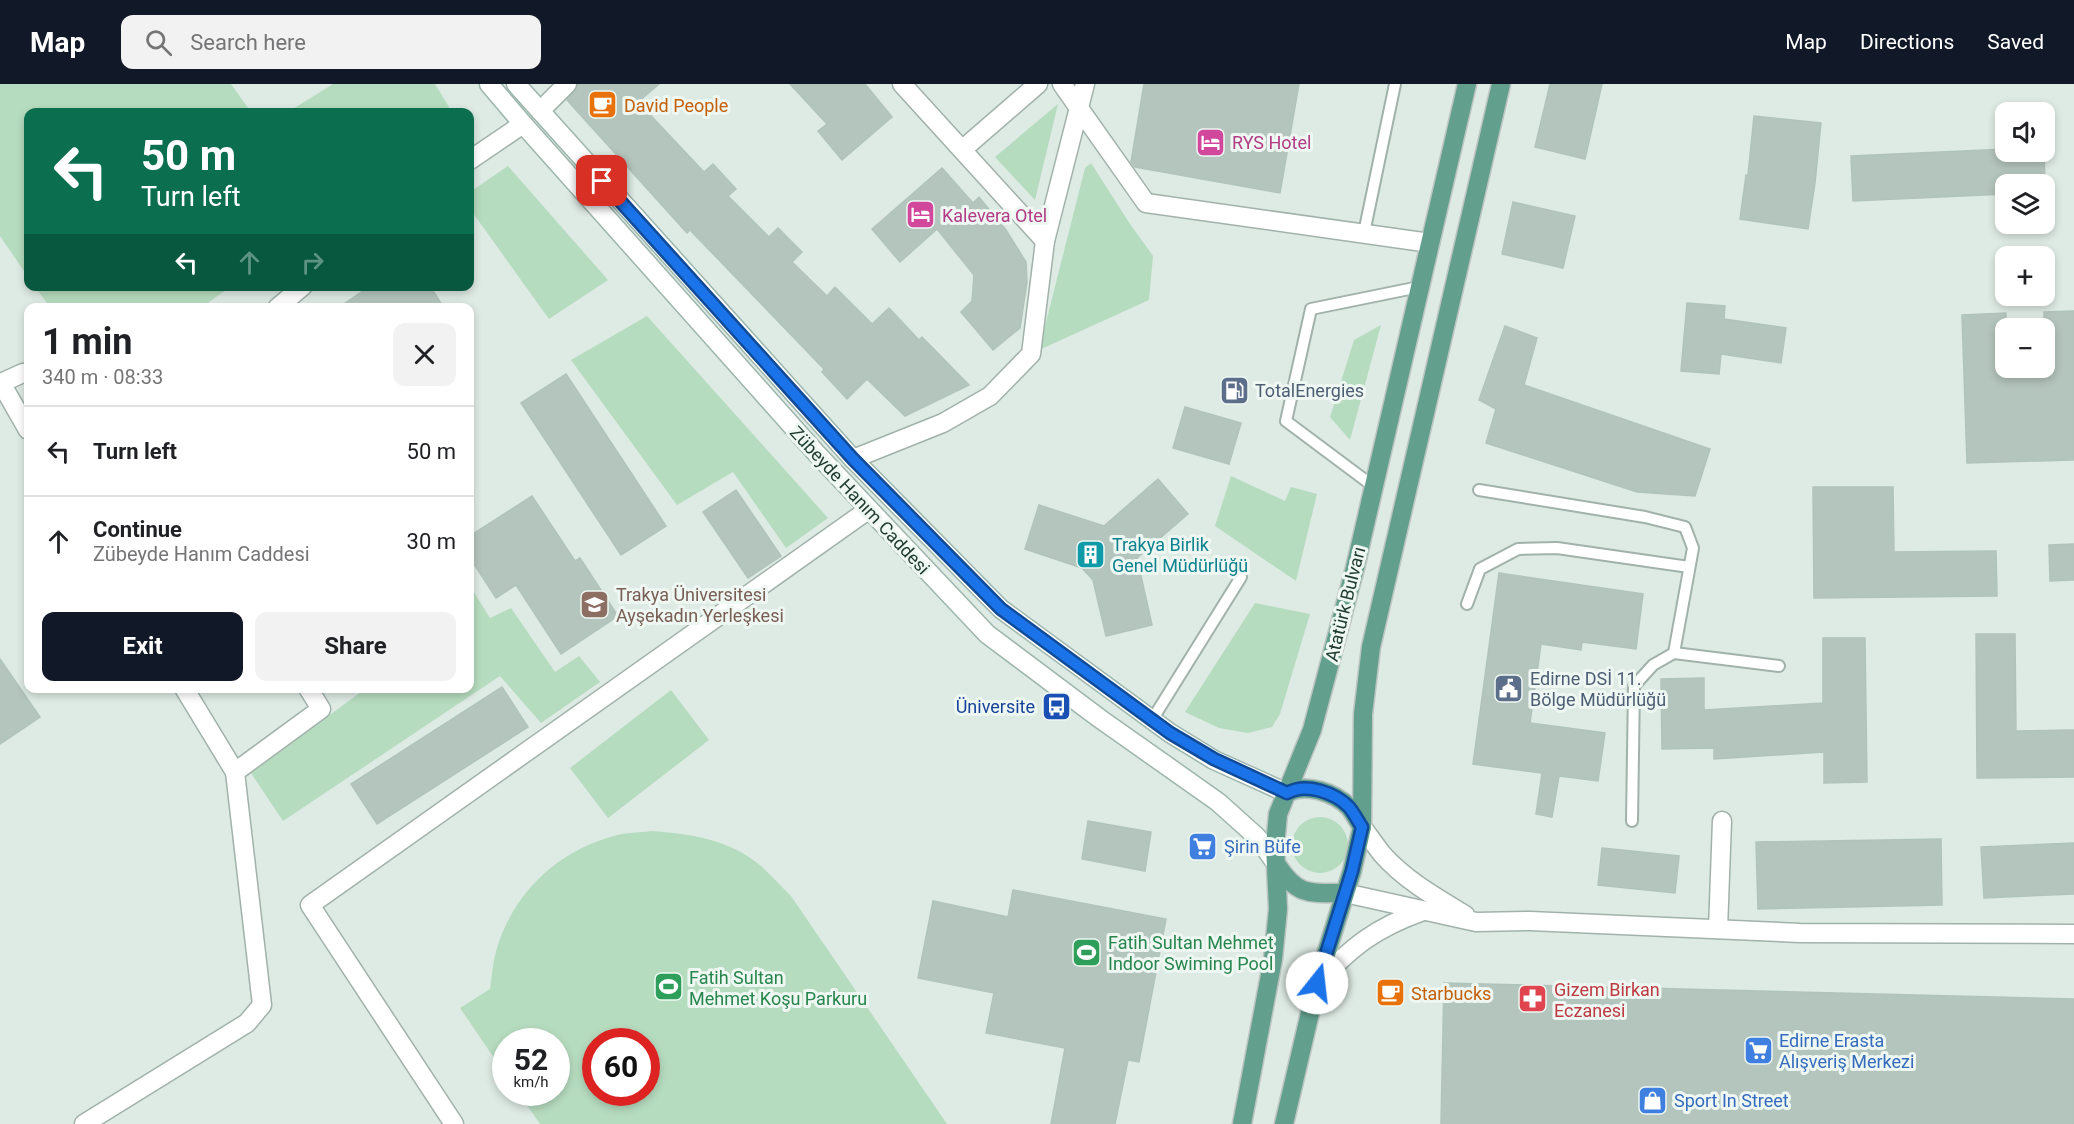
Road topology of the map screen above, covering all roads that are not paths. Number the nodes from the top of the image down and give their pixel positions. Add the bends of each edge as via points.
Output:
1 (489, 84) edge
2 (516, 84) edge
3 (567, 84) edge
4 (902, 84) edge
5 (1038, 84) edge
6 (1062, 84) edge
7 (1085, 84) edge
8 (1395, 84) edge
9 (1467, 84) edge
10 (1501, 84) edge
11 (1079, 109) junction
12 (540, 111) junction
13 (523, 124) junction
14 (963, 149) junction
15 (474, 157) edge
16 (1364, 233) junction
17 (1045, 241) junction
18 (1430, 243) junction
19 (1419, 287) junction
20 (297, 291) edge
21 (283, 303) edge
22 (24, 373) edge
23 (24, 423) edge
24 (853, 459) junction
25 (1373, 486) junction
26 (1479, 490) dead end
27 (868, 510) junction
28 (1689, 567) junction
29 (1241, 577) dead end
30 (1467, 604) dead end
31 (1674, 653) junction
32 (1779, 666) dead end
33 (187, 693) edge
34 (311, 693) edge
35 (1152, 720) junction
36 (235, 772) junction
37 (1287, 793) junction
38 (1632, 821) dead end
39 (1722, 821) dead end
40 (1362, 827) junction
41 (1277, 865) junction
42 (1345, 893) junction
43 (1424, 911) junction
44 (1476, 922) junction
45 (1718, 929) junction
46 (2074, 934) edge
47 (1317, 983) junction
48 (84, 1124) edge
49 (454, 1124) edge
50 (1242, 1124) edge
51 (1284, 1124) edge

1 - 13 street, Zübeyde Hanım Caddesi
2 - 12 street, Zübeyde Hanım Caddesi
3 - 12 street
4 - 14 street
5 - 14 street
6 - 11 street
7 - 11 street
8 - 16 lane
9 - 18 main road, Atatürk Bulvarı
10 - 40 main road, Atatürk Bulvarı via 1371,647 1363,714
11 - 16 street via 1146,203
11 - 17 street
12 - 24 street, Zübeyde Hanım Caddesi
13 - 15 street
13 - 27 street, Zübeyde Hanım Caddesi
14 - 17 street
16 - 18 street
17 - 24 street via 1031,354 990,396 943,423
18 - 19 main road, Atatürk Bulvarı
19 - 25 main road, Atatürk Bulvarı
19 - 25 lane via 1311,309 1286,421
20 - 21 street
22 - 23 street via 1,383
24 - 35 street, Zübeyde Hanım Caddesi via 1001,609
25 - 37 main road, Atatürk Bulvarı via 1315,719
26 - 28 lane via 1685,527 1693,548
27 - 41 street, Zübeyde Hanım Caddesi via 987,634 1218,802 1257,837
27 - 49 street via 310,905
28 - 30 lane via 1557,548 1518,549 1480,568
28 - 31 lane
29 - 35 lane
31 - 32 lane
31 - 38 lane via 1653,665 1634,686
33 - 36 street
34 - 36 street via 321,709
35 - 37 street, Zübeyde Hanım Caddesi via 1214,759
36 - 48 street via 262,1005 247,1023
37 - 40 main road via 1315,790 1339,799
37 - 41 main road, Atatürk Bulvarı via 1278,814
39 - 45 street
40 - 42 main road, Atatürk Bulvarı
40 - 44 street via 1404,875
41 - 42 main road via 1296,887 1316,893
41 - 50 main road, Atatürk Bulvarı via 1273,959
42 - 43 street
42 - 47 main road, Atatürk Bulvarı
43 - 44 street
43 - 47 street via 1371,934
44 - 45 street
45 - 46 street
47 - 51 main road, Atatürk Bulvarı

